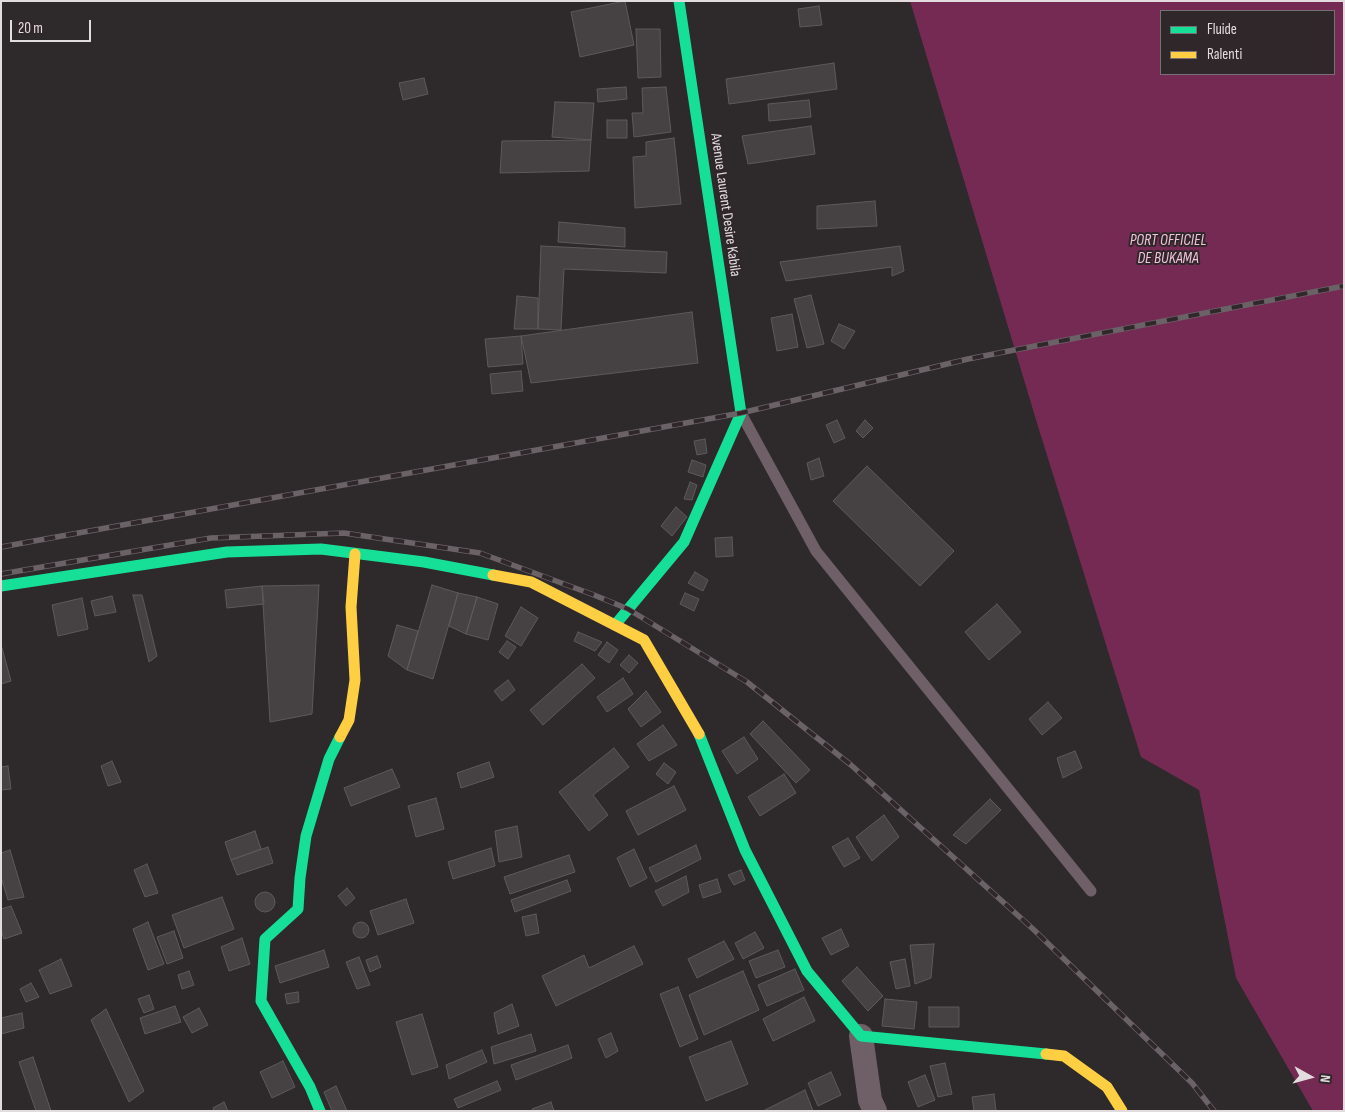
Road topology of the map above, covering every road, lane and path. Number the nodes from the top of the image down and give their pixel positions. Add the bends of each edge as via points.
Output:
1 (679, 1) edge
2 (741, 413) junction
3 (355, 554) junction
4 (1, 586) edge
5 (615, 625) junction
6 (1091, 891) dead end
7 (861, 1036) junction
8 (320, 1111) edge
9 (875, 1111) edge
10 (1122, 1111) edge

1 - 2 street, Avenue Laurent Desire Kabila
2 - 5 street via 684,542
2 - 6 lane via 816,551
3 - 4 street via 321,550 227,552
3 - 5 street via 424,562 531,582
3 - 8 street via 351,607 355,680 348,720 329,759 306,836 298,909 266,939 261,1001 310,1087
5 - 7 street via 644,640 698,731 745,850 807,971
7 - 9 street via 870,1100
7 - 10 street via 1064,1056 1107,1087

